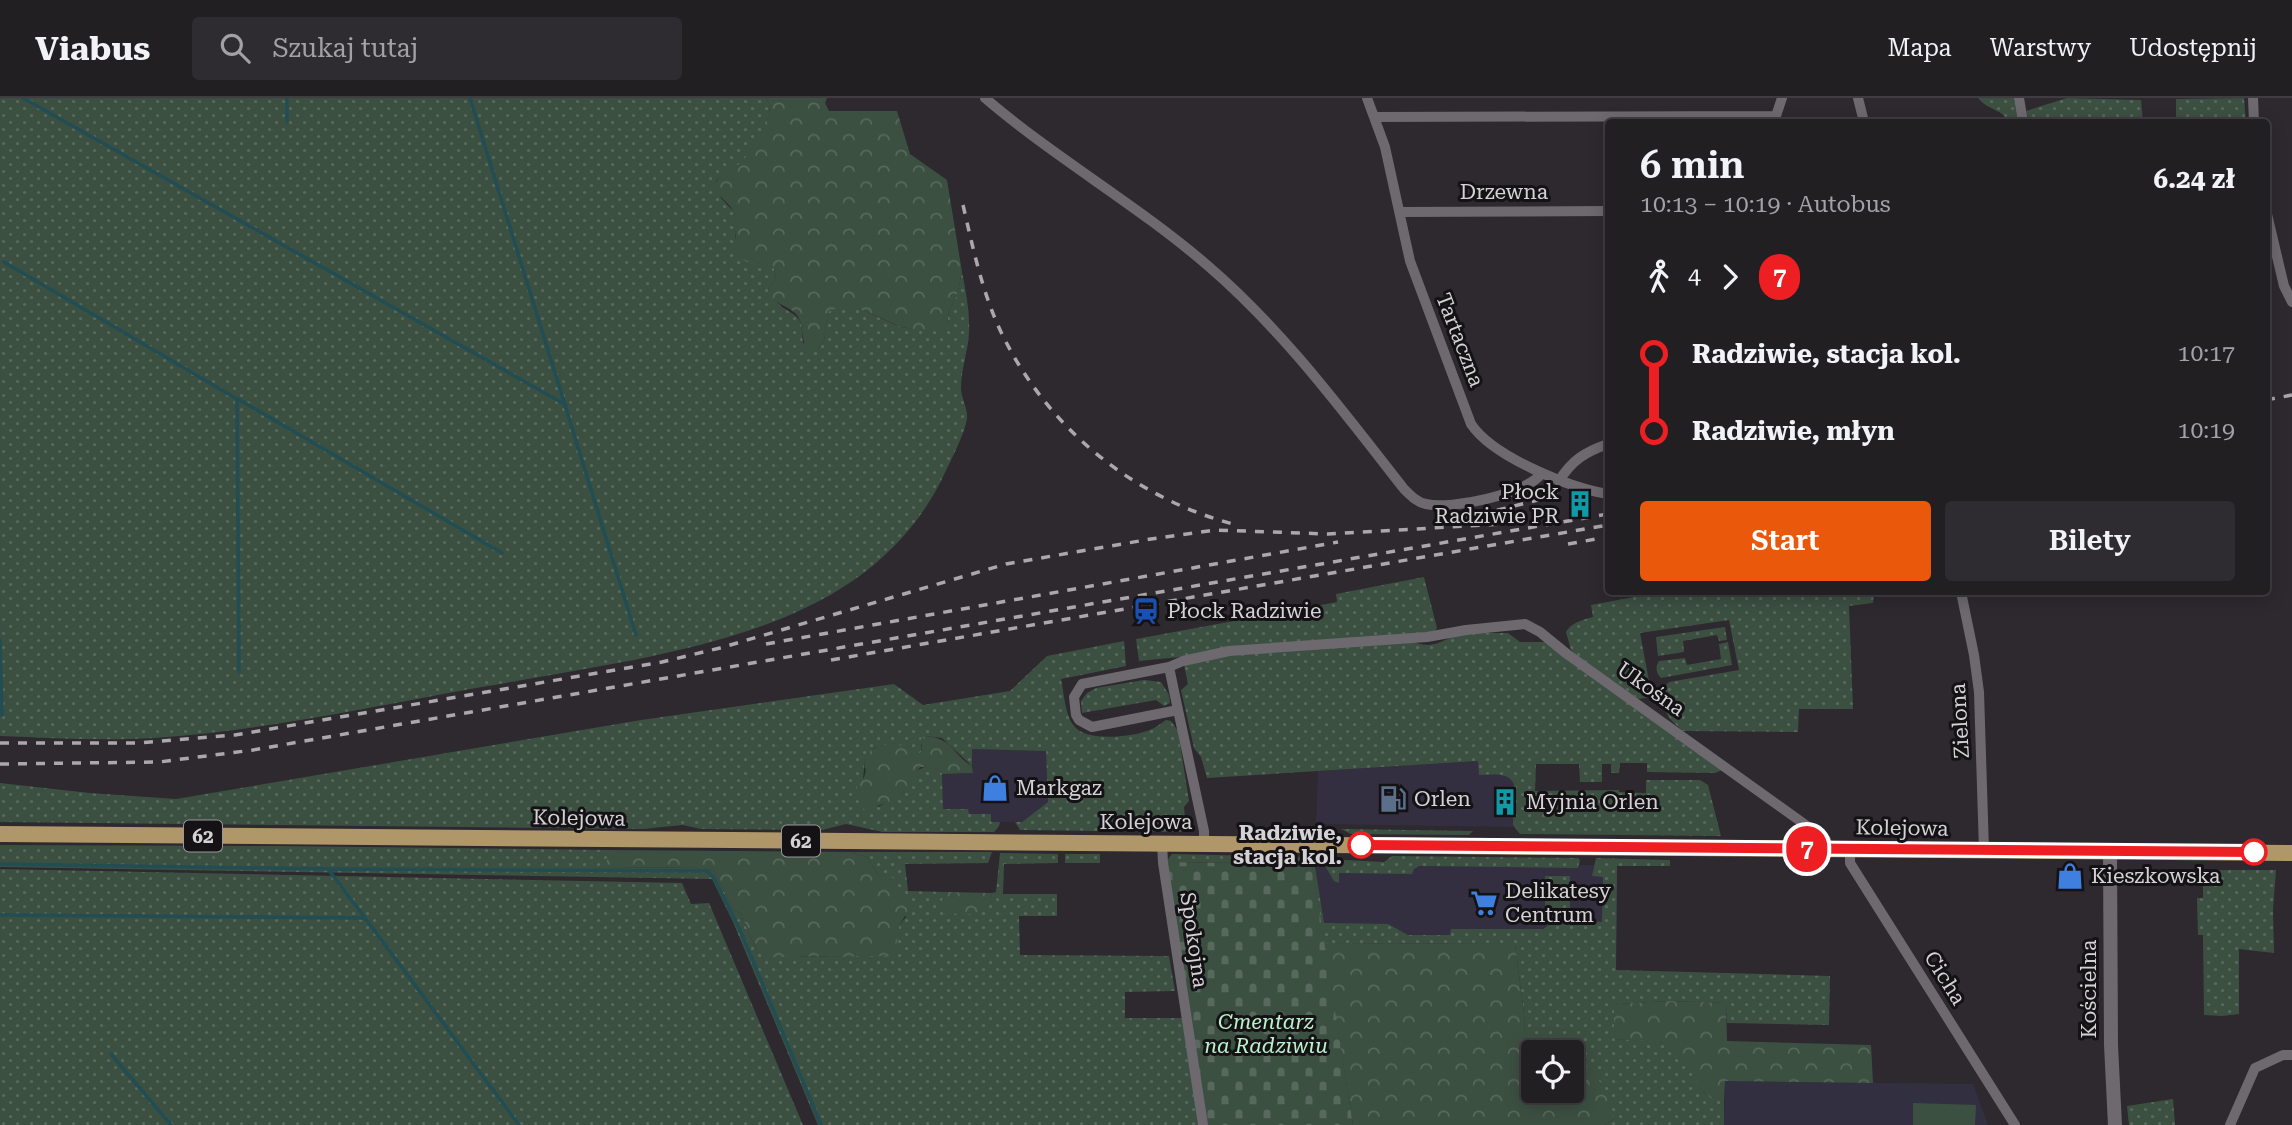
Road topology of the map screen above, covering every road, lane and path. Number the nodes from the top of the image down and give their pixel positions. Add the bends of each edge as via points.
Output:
1 (985, 98) edge
2 (1367, 98) edge
3 (1782, 98) edge
4 (1858, 98) edge
5 (2019, 98) edge
6 (2253, 98) edge
7 (1374, 117) junction
8 (1775, 119) edge
9 (1863, 119) edge
10 (2022, 119) edge
11 (2254, 119) edge
12 (1605, 211) edge
13 (1400, 212) junction
14 (2270, 227) edge
15 (2292, 302) edge
16 (1605, 445) edge
17 (1542, 473) junction
18 (1559, 481) junction
19 (1605, 493) edge
20 (1962, 595) edge
21 (1169, 667) junction
22 (1178, 710) junction
23 (0, 834) edge
24 (1162, 843) junction
25 (1204, 843) junction
26 (1829, 849) junction
27 (1850, 849) junction
28 (1984, 850) junction
29 (2110, 852) junction
30 (2292, 853) edge
31 (2292, 1055) edge
32 (1203, 1125) edge
33 (2015, 1125) edge
34 (2115, 1125) edge
35 (2230, 1125) edge

1 - 17 street via 1169,234 1250,304 1293,349 1416,500 1437,506 1484,500 1531,483
2 - 7 street, Tartaczna
3 - 8 street
4 - 9 street
5 - 10 street
6 - 11 street
7 - 8 street
7 - 13 street, Tartaczna
12 - 13 street, Drzewna
13 - 17 street, Tartaczna via 1415,276 1471,424 1485,439
14 - 15 street
16 - 18 street via 1571,463
17 - 18 street, Tartaczna
18 - 19 street, Tartaczna
20 - 28 street, Zielona via 1979,692
21 - 22 street
21 - 22 street, Ukośna via 1082,684 1074,697 1076,715 1085,725 1098,727
21 - 26 street, Ukośna via 1229,651 1525,625 1821,836
22 - 25 street
23 - 24 main road, Kolejowa / 62
24 - 25 main road, Kolejowa / 62
24 - 32 street, Spokojna
25 - 26 main road, Kolejowa / 62
26 - 27 main road, Kolejowa / 62
27 - 28 main road, Kolejowa / 62
27 - 33 street, Cicha via 1850,863
28 - 29 main road, Kolejowa / 62
29 - 30 main road, Kolejowa / 62
29 - 34 main road, Kościelna via 2110,1045
31 - 35 street via 2255,1068

